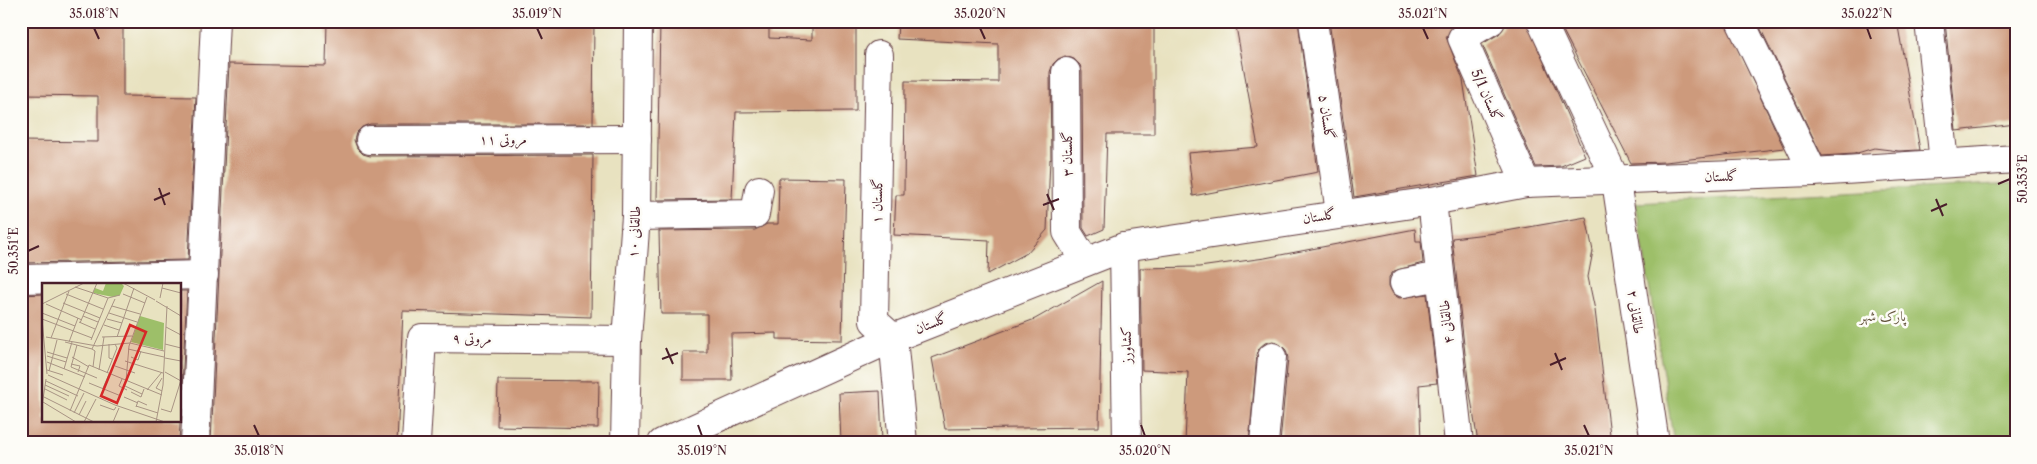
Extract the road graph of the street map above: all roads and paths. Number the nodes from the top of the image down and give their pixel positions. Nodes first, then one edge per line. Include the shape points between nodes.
1 (215, 21) edge
2 (638, 21) edge
3 (1313, 21) edge
4 (1490, 21) edge
5 (1541, 21) edge
6 (1740, 21) edge
7 (1929, 21) edge
8 (880, 55) dead end
9 (1066, 72) dead end
10 (637, 139) junction
11 (370, 140) dead end
12 (2016, 159) edge
13 (1944, 163) junction
14 (1813, 172) junction
15 (1616, 180) junction
16 (1526, 183) junction
17 (758, 190) dead end
18 (1432, 201) junction
19 (1340, 213) junction
20 (636, 216) junction
21 (1124, 246) junction
22 (1085, 261) junction
23 (204, 276) junction
24 (1440, 276) junction
25 (21, 278) edge
26 (1404, 283) dead end
27 (893, 338) junction
28 (627, 340) junction
29 (1272, 357) dead end
30 (195, 443) edge
31 (416, 443) edge
32 (625, 443) edge
33 (662, 443) edge
34 (903, 443) edge
35 (1128, 443) edge
36 (1264, 443) edge
37 (1459, 443) edge
38 (1655, 443) edge

1 - 23 street
2 - 10 street, طالقانی ۱۰
3 - 19 street, گلستان ۵
4 - 16 street, گلستان 5/1 via 1462,38
5 - 15 street, طالقانی ۲
6 - 14 street
7 - 13 street
8 - 27 street, گلستان ۱ via 874,321
9 - 22 street, گلستان ۳ via 1067,232
10 - 11 street, مروتی ۱۱
10 - 20 street, طالقانی ۱۰
12 - 13 street, گلستان
13 - 14 street, گلستان
14 - 15 street, گلستان
15 - 16 street, گلستان
15 - 38 street, طالقانی ۲
16 - 18 street, گلستان
17 - 20 street via 755,214
18 - 19 street, گلستان
18 - 24 street, طالقانی ۴
19 - 21 street, گلستان
20 - 28 street, طالقانی ۱۰
21 - 22 street, گلستان
21 - 35 street, کشاورز
22 - 27 street, گلستان
23 - 25 street
23 - 30 street
24 - 26 street
24 - 37 street, طالقانی ۴
27 - 33 street, گلستان
27 - 34 street
28 - 31 street, مروتی ۹ via 422,338
28 - 32 street, طالقانی ۱۰
29 - 36 street

